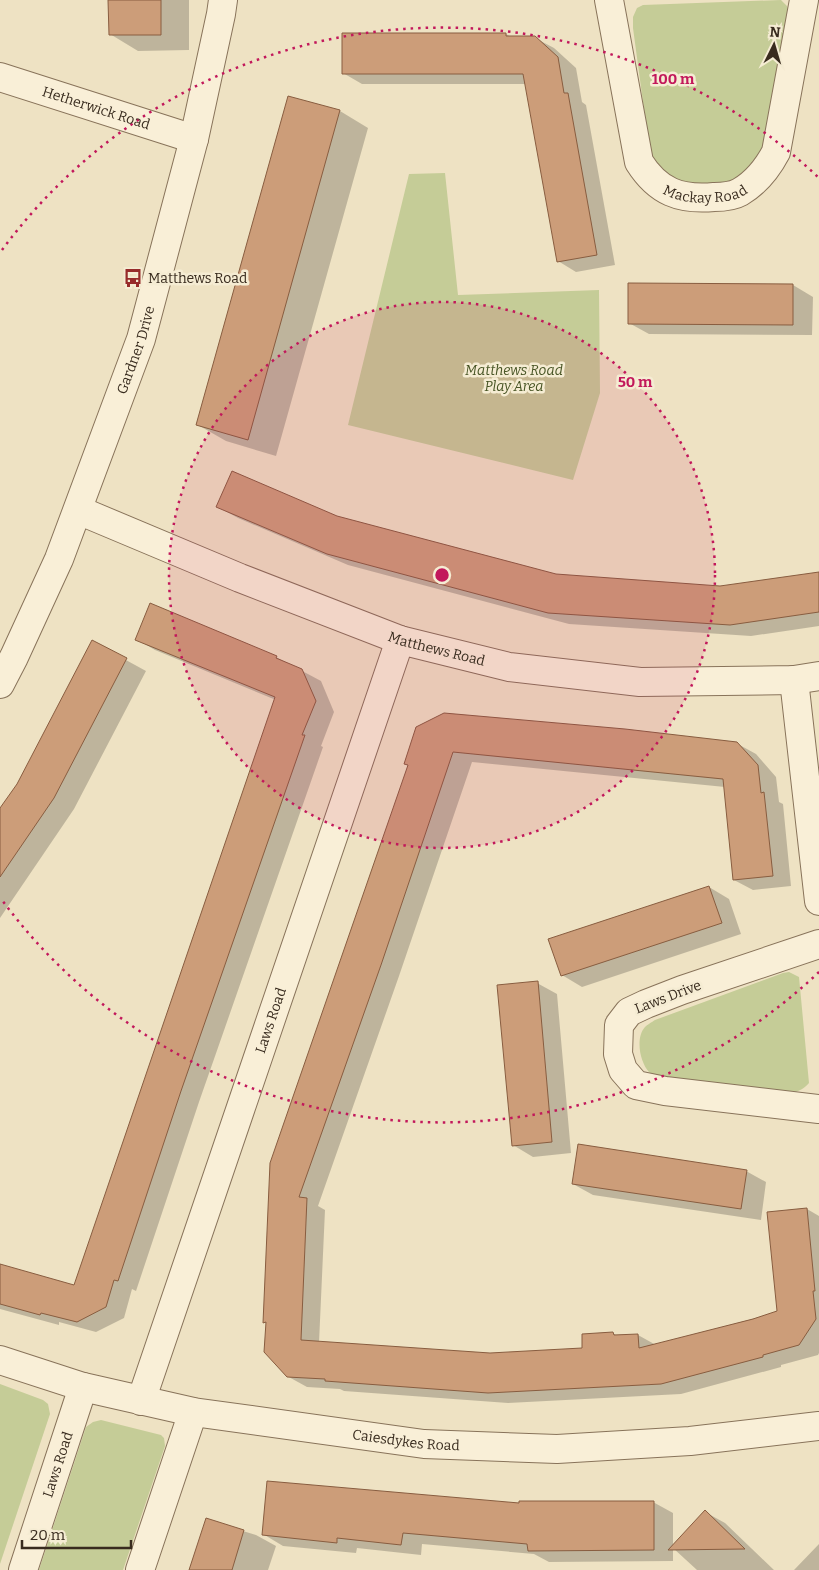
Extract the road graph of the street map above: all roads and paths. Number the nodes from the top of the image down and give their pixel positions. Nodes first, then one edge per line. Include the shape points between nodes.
1 (223, 0) edge
2 (609, 0) edge
3 (804, 0) edge
4 (0, 77) edge
5 (194, 139) junction
6 (78, 510) junction
7 (400, 640) junction
8 (807, 678) edge
9 (0, 684) edge
10 (819, 901) edge
11 (819, 944) edge
12 (819, 1109) edge
13 (0, 1360) edge
14 (83, 1387) junction
15 (141, 1401) junction
16 (193, 1412) junction
17 (819, 1426) edge
18 (23, 1570) edge
19 (140, 1570) edge

1 - 5 street, Gardner Drive
2 - 3 street, Mackay Road via 639,162 656,183 688,198 739,193 766,170 776,152
4 - 5 street, Hetherwick Road
5 - 6 street, Gardner Drive via 141,339
6 - 7 street, Matthews Road
6 - 9 street, Gardner Drive via 59,559
7 - 8 street, Matthews Road via 510,667 640,682
7 - 15 street, Laws Road
8 - 10 street
11 - 12 street, Laws Drive via 682,990 629,1012 619,1025 618,1054 623,1070 636,1085 665,1092
13 - 14 street, Caiesdykes Road
14 - 15 street, Caiesdykes Road
14 - 18 street, Laws Road
15 - 16 street, Caiesdykes Road
16 - 17 street, Caiesdykes Road via 424,1444 557,1449 690,1441
16 - 19 street

